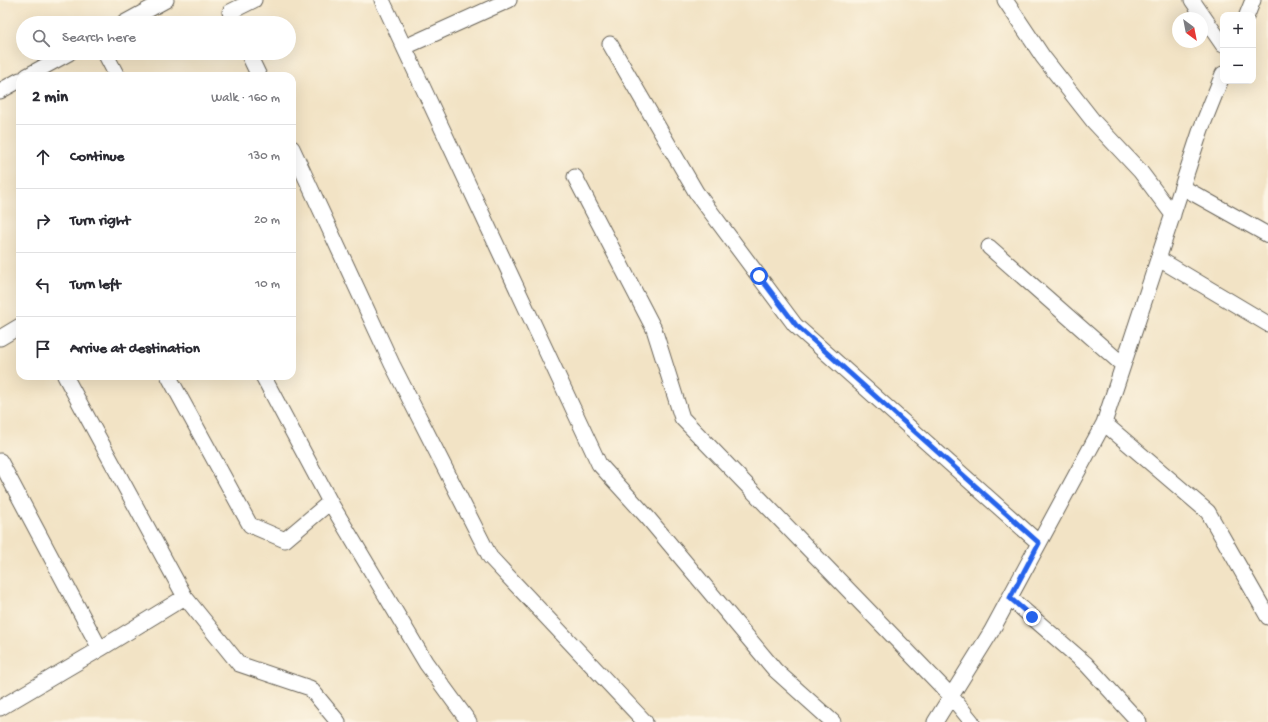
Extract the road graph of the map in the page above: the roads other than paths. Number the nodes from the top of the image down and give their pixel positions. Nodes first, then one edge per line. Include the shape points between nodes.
1 (166, 0) edge
2 (254, 0) edge
3 (382, 0) edge
4 (509, 0) edge
5 (1004, 0) edge
6 (1192, 0) edge
7 (1253, 0) edge
8 (230, 12) edge
9 (1248, 12) edge
10 (137, 16) edge
11 (1220, 41) edge
12 (610, 44) dead end
13 (405, 47) junction
14 (56, 60) edge
15 (109, 60) edge
16 (251, 60) edge
17 (34, 72) edge
18 (114, 72) edge
19 (257, 72) edge
20 (16, 82) edge
21 (1220, 82) edge
22 (0, 91) edge
23 (296, 157) edge
24 (575, 177) dead end
25 (1182, 187) junction
26 (1173, 215) junction
27 (1268, 235) edge
28 (989, 247) dead end
29 (1158, 259) junction
30 (1268, 324) edge
31 (16, 328) edge
32 (0, 338) edge
33 (1123, 365) junction
34 (67, 380) edge
35 (171, 380) edge
36 (266, 380) edge
37 (1104, 423) junction
38 (0, 461) edge
39 (330, 502) junction
40 (1039, 543) junction
41 (185, 597) junction
42 (1010, 598) junction
43 (1268, 617) edge
44 (100, 649) junction
45 (951, 696) junction
46 (0, 708) edge
47 (338, 722) edge
48 (469, 722) edge
49 (645, 722) edge
50 (833, 722) edge
51 (935, 722) edge
52 (972, 722) edge
53 (1139, 722) edge

1 - 10 street
2 - 8 street
3 - 13 street
4 - 13 street
5 - 26 street via 1042,57 1094,122 1140,171
6 - 11 street
7 - 9 street
12 - 40 street via 696,192 796,325
13 - 50 street via 599,464 648,518 774,670
14 - 17 street
15 - 18 street
16 - 19 street
20 - 22 street
21 - 25 street
23 - 49 street via 392,364 490,558
24 - 45 street via 654,329 682,418
25 - 26 street
25 - 27 street
26 - 29 street
28 - 33 street
29 - 30 street
29 - 33 street
31 - 32 street
33 - 37 street
34 - 41 street
35 - 39 street via 250,526 285,540
36 - 39 street
37 - 40 street
37 - 43 street via 1208,512
38 - 44 street
39 - 48 street via 426,663
40 - 42 street
41 - 44 street
41 - 47 street via 239,664 310,688
42 - 45 street
42 - 53 street via 1086,664
44 - 46 street
45 - 51 street
45 - 52 street

